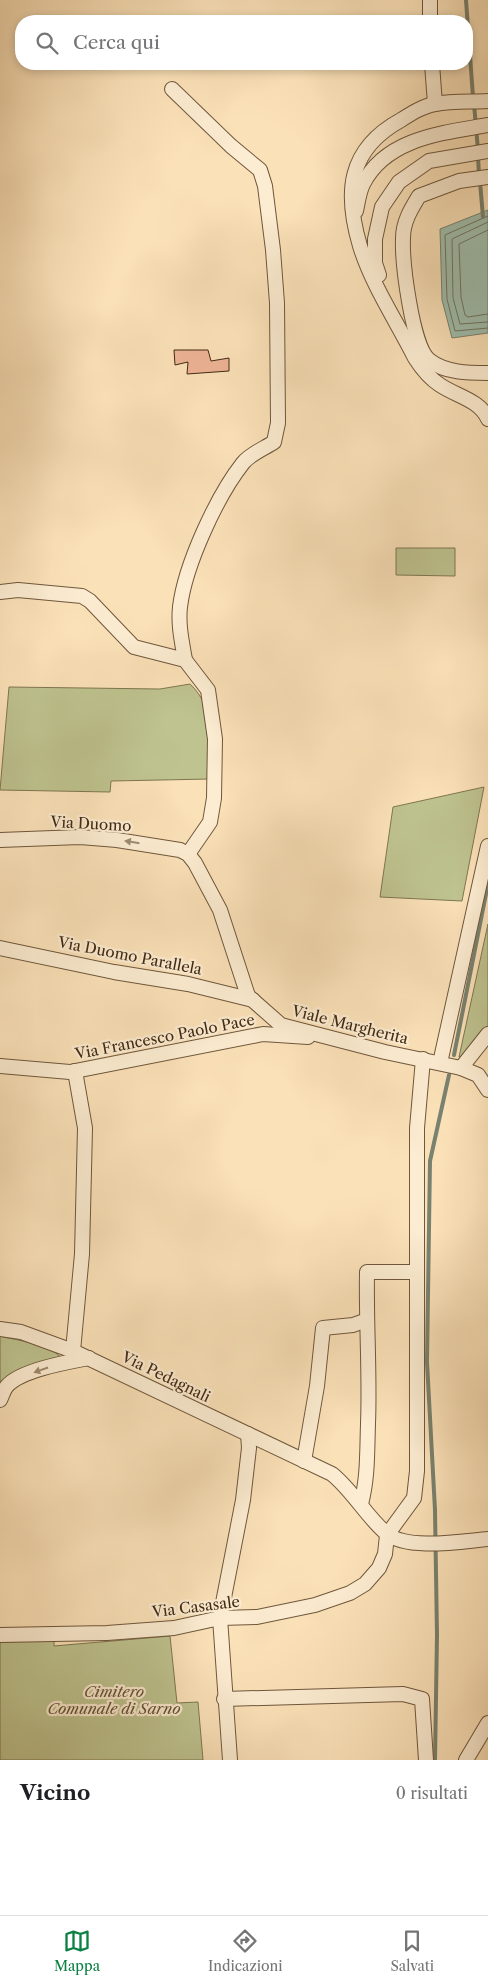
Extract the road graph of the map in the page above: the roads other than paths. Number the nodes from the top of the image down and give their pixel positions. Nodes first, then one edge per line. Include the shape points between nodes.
1 (430, 0) edge
2 (430, 15) edge
3 (432, 70) edge
4 (172, 89) dead end
5 (478, 102) edge
6 (435, 104) junction
7 (480, 127) edge
8 (481, 152) edge
9 (482, 178) edge
10 (354, 218) junction
11 (389, 306) junction
12 (418, 354) junction
13 (488, 373) edge
14 (488, 419) edge
15 (0, 592) edge
16 (185, 660) junction
17 (0, 840) edge
18 (488, 846) edge
19 (184, 852) junction
20 (0, 948) edge
21 (253, 1000) junction
22 (488, 1034) edge
23 (336, 1039) junction
24 (423, 1059) junction
25 (440, 1063) junction
26 (0, 1066) edge
27 (461, 1068) junction
28 (76, 1071) junction
29 (483, 1077) edge
30 (488, 1090) edge
31 (417, 1272) junction
32 (367, 1320) junction
33 (0, 1329) edge
34 (73, 1351) junction
35 (89, 1358) junction
36 (0, 1400) edge
37 (248, 1434) junction
38 (304, 1461) junction
39 (361, 1504) junction
40 (387, 1534) junction
41 (488, 1539) edge
42 (220, 1618) junction
43 (0, 1635) edge
44 (224, 1700) junction
45 (488, 1723) edge
46 (230, 1760) edge
47 (426, 1760) edge
48 (466, 1760) edge

1 - 2 street
3 - 6 street
4 - 16 street via 260,170 273,250 277,303 278,423 274,442 243,462 205,530 184,584 180,608
5 - 6 street
6 - 10 street via 413,113 374,138 353,172 350,190
7 - 10 street via 413,140 389,156 372,170 362,185
8 - 11 street via 430,161 399,182 382,207 375,239 375,263
9 - 12 street via 458,181 419,196 407,217 402,238
10 - 11 street via 372,278
11 - 12 street
12 - 13 street via 441,367 463,373
12 - 14 street via 423,370 438,384 481,407
15 - 16 street via 18,590 82,596 134,647
16 - 19 street via 208,690 215,739 214,798 210,822
19 -> 17 street, Via Duomo via 80,837
18 - 25 street
19 - 21 street, Viale Margherita via 220,910 248,996
20 - 21 street, Via Duomo Parallela via 188,984
21 - 23 street, Viale Margherita via 282,1025
22 - 27 street
23 - 24 street, Viale Margherita
23 - 28 street, Via Francesco Paolo Pace via 263,1034
24 - 25 street, Viale Margherita
24 - 31 street via 417,1128
25 - 27 street, Viale Margherita
26 - 28 street, Via Francesco Paolo Pace
27 - 29 street, Viale Margherita
28 - 34 street via 85,1128 82,1254
29 - 30 street, Viale Margherita
31 - 32 street via 367,1272
31 - 40 street via 417,1471 414,1498
32 - 38 street via 323,1328
32 - 39 street via 368,1460
33 - 34 street, Via Pedagnali via 21,1332
34 - 35 street, Via Pedagnali
35 -> 36 street via 21,1377 7,1386
35 - 37 street, Via Pedagnali
37 - 38 street, Via Pedagnali
37 - 42 street via 243,1500
38 - 39 street, Via Pedagnali via 332,1474
39 - 40 street, Via Pedagnali
40 - 41 street via 403,1540 430,1543
40 - 42 street, Via Casasale via 385,1554 379,1568 365,1584 350,1593 315,1606 257,1617
42 - 43 street, Via Casasale via 174,1628 116,1633
42 - 44 street
44 - 46 street
44 - 47 street via 403,1694 422,1699
45 - 48 street

